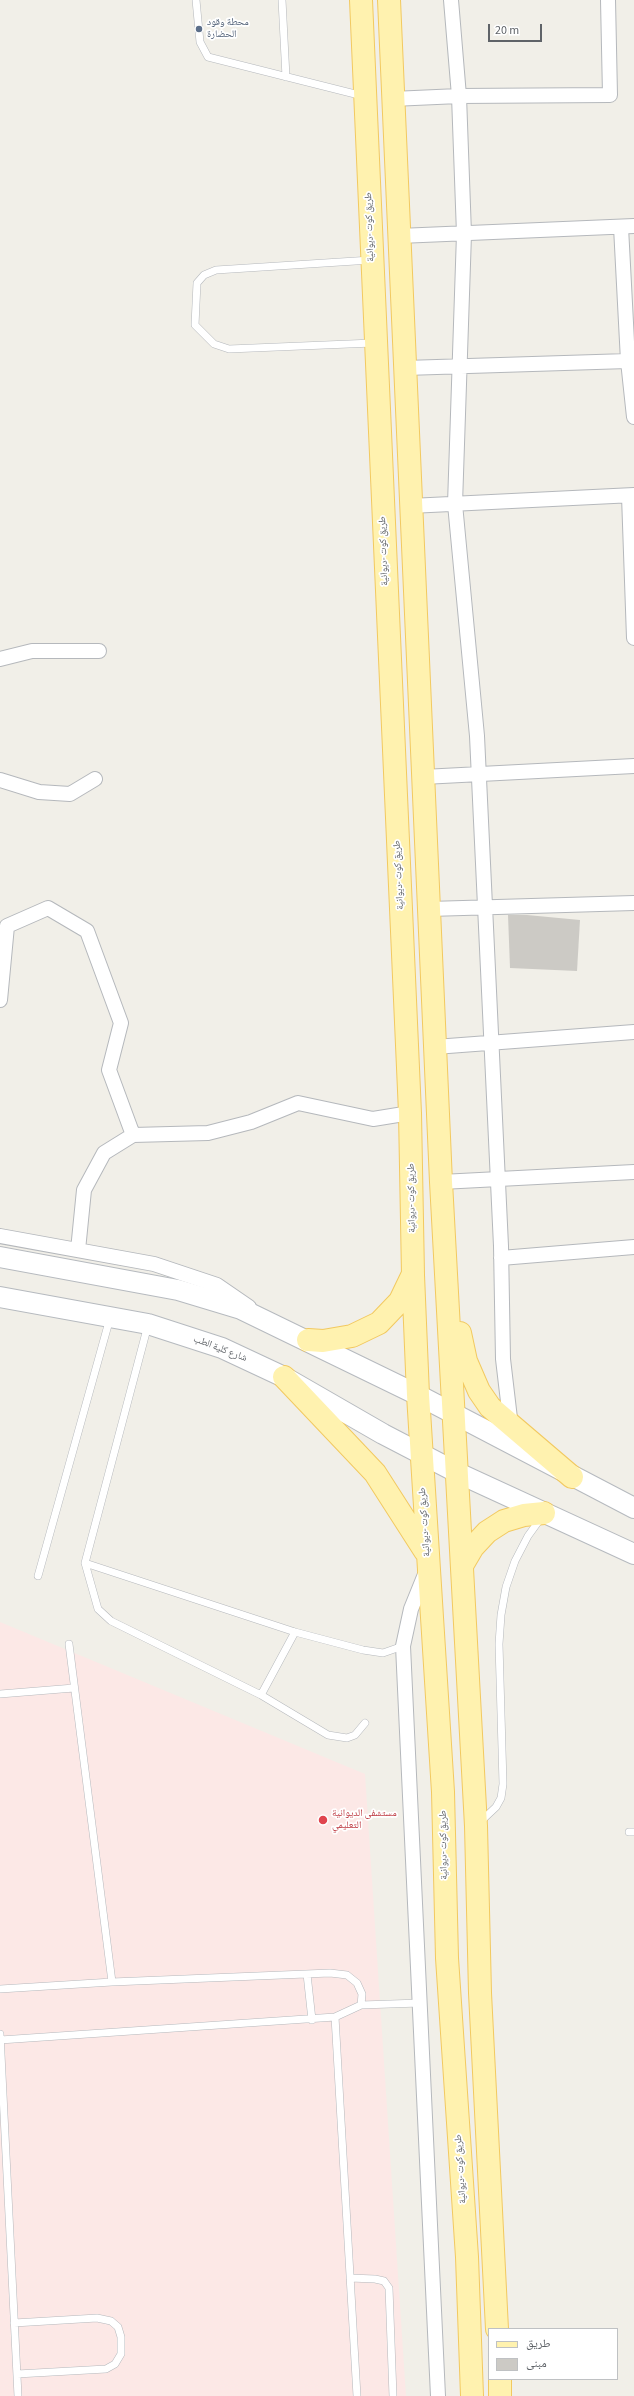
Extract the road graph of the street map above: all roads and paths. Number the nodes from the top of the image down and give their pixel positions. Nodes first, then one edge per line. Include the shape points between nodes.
1 (196, 0) edge
2 (282, 0) edge
3 (361, 0) edge
4 (389, 0) edge
5 (451, 0) edge
6 (608, 0) edge
7 (286, 77) junction
8 (365, 96) junction
9 (459, 96) junction
10 (392, 99) junction
11 (628, 227) edge
12 (464, 234) junction
13 (399, 236) junction
14 (372, 260) junction
15 (376, 343) junction
16 (628, 362) junction
17 (460, 366) junction
18 (406, 368) junction
19 (634, 417) edge
20 (631, 495) edge
21 (455, 504) junction
22 (410, 506) junction
23 (634, 630) edge
24 (634, 638) edge
25 (99, 651) dead end
26 (0, 659) edge
27 (634, 766) edge
28 (478, 773) junction
29 (423, 777) junction
30 (95, 779) dead end
31 (0, 780) edge
32 (634, 902) edge
33 (485, 907) junction
34 (429, 909) junction
35 (0, 1000) edge
36 (634, 1032) edge
37 (491, 1043) junction
38 (435, 1047) junction
39 (410, 1113) junction
40 (133, 1135) junction
41 (634, 1172) edge
42 (497, 1178) junction
43 (441, 1182) junction
44 (0, 1236) edge
45 (634, 1247) edge
46 (78, 1250) junction
47 (0, 1257) edge
48 (501, 1258) junction
49 (413, 1275) junction
50 (0, 1297) edge
51 (447, 1302) junction
52 (110, 1316) junction
53 (148, 1324) junction
54 (274, 1324) junction
55 (308, 1340) junction
56 (284, 1377) junction
57 (418, 1395) junction
58 (455, 1415) junction
59 (511, 1427) junction
60 (421, 1453) junction
61 (458, 1472) junction
62 (572, 1477) junction
63 (634, 1508) edge
64 (544, 1512) junction
65 (634, 1554) edge
66 (427, 1561) junction
67 (85, 1563) junction
68 (463, 1564) junction
69 (38, 1576) dead end
70 (295, 1632) junction
71 (69, 1644) dead end
72 (403, 1646) junction
73 (74, 1688) junction
74 (0, 1694) edge
75 (261, 1695) junction
76 (364, 1723) dead end
77 (476, 1826) junction
78 (307, 1974) junction
79 (112, 1982) junction
80 (0, 1989) edge
81 (420, 2003) junction
82 (361, 2006) junction
83 (335, 2017) junction
84 (312, 2020) junction
85 (0, 2034) edge
86 (0, 2040) edge
87 (2, 2100) edge
88 (350, 2278) junction
89 (14, 2323) junction
90 (497, 2328) edge
91 (17, 2374) junction
92 (500, 2380) edge
93 (18, 2396) edge
94 (357, 2396) edge
95 (393, 2396) edge
96 (438, 2396) edge
97 (472, 2396) edge
98 (500, 2396) edge

1 - 7 lane via 200,42 208,57
2 - 7 lane
3 - 8 main road, طريق كوت -ديوانية
4 - 10 main road
5 - 9 street
6 - 9 street via 610,95
7 - 8 lane
8 - 14 main road, طريق كوت -ديوانية
9 - 10 street
9 - 12 street
10 - 13 main road
11 - 12 street
11 - 16 street
12 - 13 street
12 - 17 street
13 - 18 main road
14 - 15 main road, طريق كوت -ديوانية
14 - 15 lane via 216,270 204,275 197,283 195,325 214,344 229,349
15 - 39 main road, طريق كوت -ديوانية
16 - 17 street
16 - 19 street
17 - 18 street
17 - 21 street
18 - 22 main road
20 - 21 street
20 - 23 street
21 - 22 street
21 - 28 street via 477,736
22 - 29 main road
23 - 24 street
25 - 26 street via 32,651
27 - 28 street
28 - 29 street
28 - 33 street
29 - 34 main road
30 - 31 street via 70,794 39,792
32 - 33 street
33 - 34 street
33 - 37 street
34 - 38 main road
35 - 40 street via 7,926 48,908 87,931 121,1022 109,1070
36 - 37 street
37 - 38 street
37 - 42 street
38 - 43 main road
39 - 40 street via 373,1119 298,1103 251,1122 208,1133
39 - 49 main road, طريق كوت -ديوانية
40 - 46 street via 104,1153 84,1190
41 - 42 street
42 - 43 street
42 - 48 street
43 - 51 main road
44 - 46 street
45 - 48 street
46 - 54 street via 154,1264 218,1285
47 - 54 main road via 178,1290 241,1309
48 - 59 street via 503,1359
49 - 55 main road via 400,1301 379,1323 345,1338
49 - 57 main road, طريق كوت -ديوانية
50 - 52 main road, شارع كلية الطب
51 - 58 main road
51 - 59 main road via 458,1325 466,1360 479,1391 490,1407
52 - 53 main road, شارع كلية الطب
52 - 69 lane
53 - 56 main road, شارع كلية الطب via 222,1348
53 - 67 lane
54 - 55 main road
55 - 57 main road
56 - 60 main road, شارع كلية الطب
56 - 66 main road via 376,1473
57 - 58 main road
57 - 60 main road, طريق كوت -ديوانية
58 - 61 main road
58 - 62 main road
59 - 62 main road
60 - 61 main road, شارع كلية الطب
60 - 66 main road, طريق كوت -ديوانية
61 - 64 main road, شارع كلية الطب
61 - 68 main road
62 - 63 main road
64 - 65 main road, شارع كلية الطب
64 - 68 main road via 504,1521 487,1532 473,1547
64 - 77 lane via 515,1561 506,1588 499,1644 503,1784 501,1798 496,1807
66 - 72 street via 411,1609
66 - 97 main road, طريق كوت -ديوانية via 443,1792 447,1958
67 - 70 lane
67 - 75 lane via 98,1609 111,1621
68 - 77 main road
70 - 72 lane via 383,1653
70 - 75 lane
71 - 73 lane
72 - 81 street
73 - 74 lane
73 - 79 lane
75 - 76 lane via 328,1735 348,1738 355,1735
77 - 90 main road via 480,1993
78 - 79 lane
78 - 82 lane via 347,1975 357,1983 362,1994
78 - 84 lane
79 - 80 lane
81 - 82 lane
81 - 96 street
82 - 83 lane
83 - 84 lane
83 - 88 lane
84 - 86 lane
85 - 86 lane
86 - 87 lane
87 - 89 lane
88 - 94 lane
88 - 95 lane via 376,2279 384,2281 390,2288
89 - 91 lane
89 - 91 lane via 97,2318 111,2321 118,2327 121,2337 121,2354 115,2364 106,2369
91 - 93 lane
92 - 98 main road

